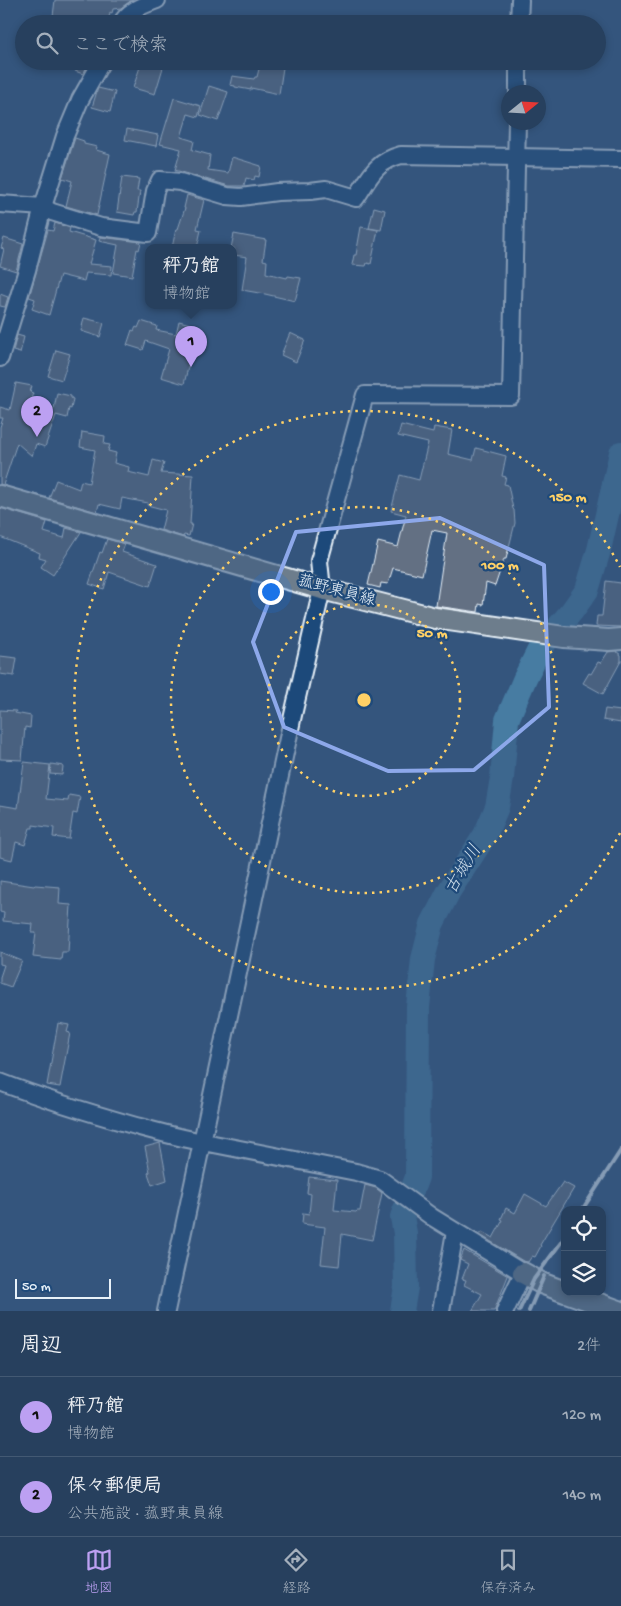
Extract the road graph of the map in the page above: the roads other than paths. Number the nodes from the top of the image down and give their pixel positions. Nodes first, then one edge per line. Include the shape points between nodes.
1 (158, 0) edge
2 (520, 0) edge
3 (129, 15) edge
4 (519, 15) edge
5 (97, 70) edge
6 (518, 70) edge
7 (518, 85) edge
8 (517, 130) edge
9 (517, 158) junction
10 (621, 159) edge
11 (0, 204) edge
12 (43, 207) junction
13 (0, 358) edge
14 (0, 496) edge
15 (322, 589) junction
16 (621, 639) edge
17 (0, 1082) edge
18 (201, 1142) junction
19 (455, 1232) junction
20 (523, 1273) junction
21 (561, 1290) edge
22 (576, 1296) edge
23 (166, 1311) edge
24 (441, 1311) edge
25 (505, 1311) edge
26 (619, 1311) edge

1 - 3 street via 138,7
2 - 4 street
5 - 12 street via 65,136
6 - 7 street
8 - 9 street
9 - 10 street
9 - 12 street via 401,155 387,159 373,171 356,198 326,189 227,196 180,182 160,180 148,233 101,227
9 - 15 street via 511,396 365,395 319,561
11 - 12 street
12 - 13 street
14 - 15 main road, 菰野東員線
15 - 16 main road, 菰野東員線 via 434,618 564,637
15 - 18 street
17 - 18 street via 110,1119
18 - 19 street via 380,1179
18 - 23 street
19 - 20 street
19 - 24 street
20 - 21 main road
20 - 25 street
22 - 26 main road

